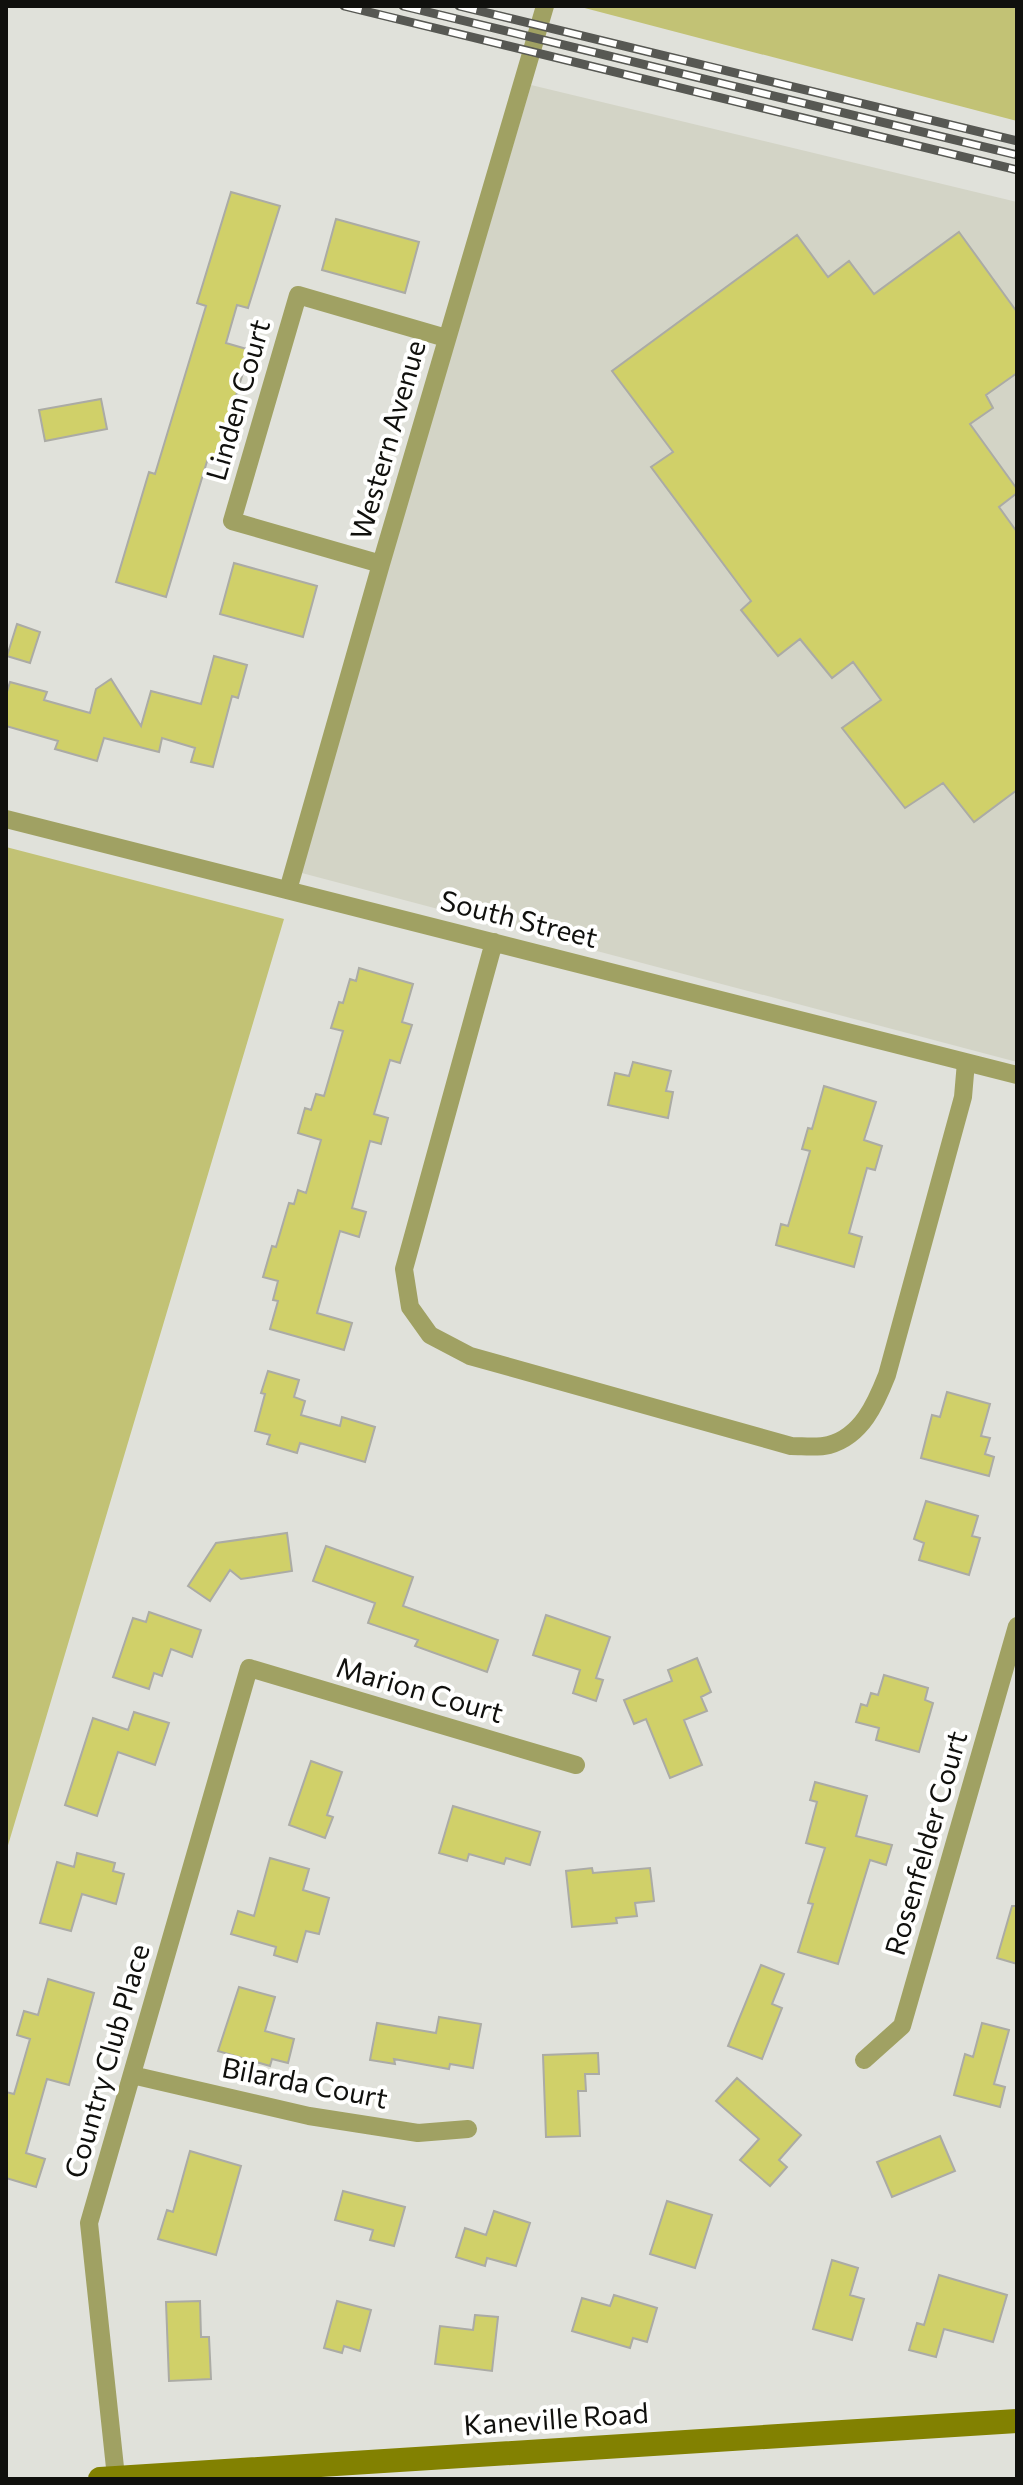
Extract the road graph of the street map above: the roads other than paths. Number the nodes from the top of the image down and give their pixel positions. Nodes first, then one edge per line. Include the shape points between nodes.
1 (545, 6) edge
2 (446, 338) junction
3 (381, 564) junction
4 (6, 819) edge
5 (288, 890) junction
6 (494, 942) junction
7 (966, 1062) junction
8 (1017, 1075) edge
9 (1017, 1626) edge
10 (249, 1668) joint
11 (576, 1765) dead end
12 (864, 2060) dead end
13 (132, 2075) junction
14 (468, 2129) dead end
15 (1017, 2421) edge
16 (108, 2478) edge

1 - 2 street, Western Avenue
2 - 3 street, Western Avenue
2 - 3 street, Linden Court via 298,295 232,521
3 - 5 street, Western Avenue
4 - 5 street, South Street
5 - 6 street, South Street
6 - 7 street, South Street
6 - 7 street via 404,1269 410,1307 430,1335 470,1356 791,1446 828,1446 850,1435 874,1409 963,1097
7 - 8 street, South Street
9 - 12 street, Rosenfelder Court via 902,2026
10 - 11 street, Marion Court
10 - 13 street, Country Club Place
13 - 14 street, Bilarda Court via 309,2116 418,2133
13 - 16 street, Country Club Place via 89,2223
15 - 16 main road, Kaneville Road

